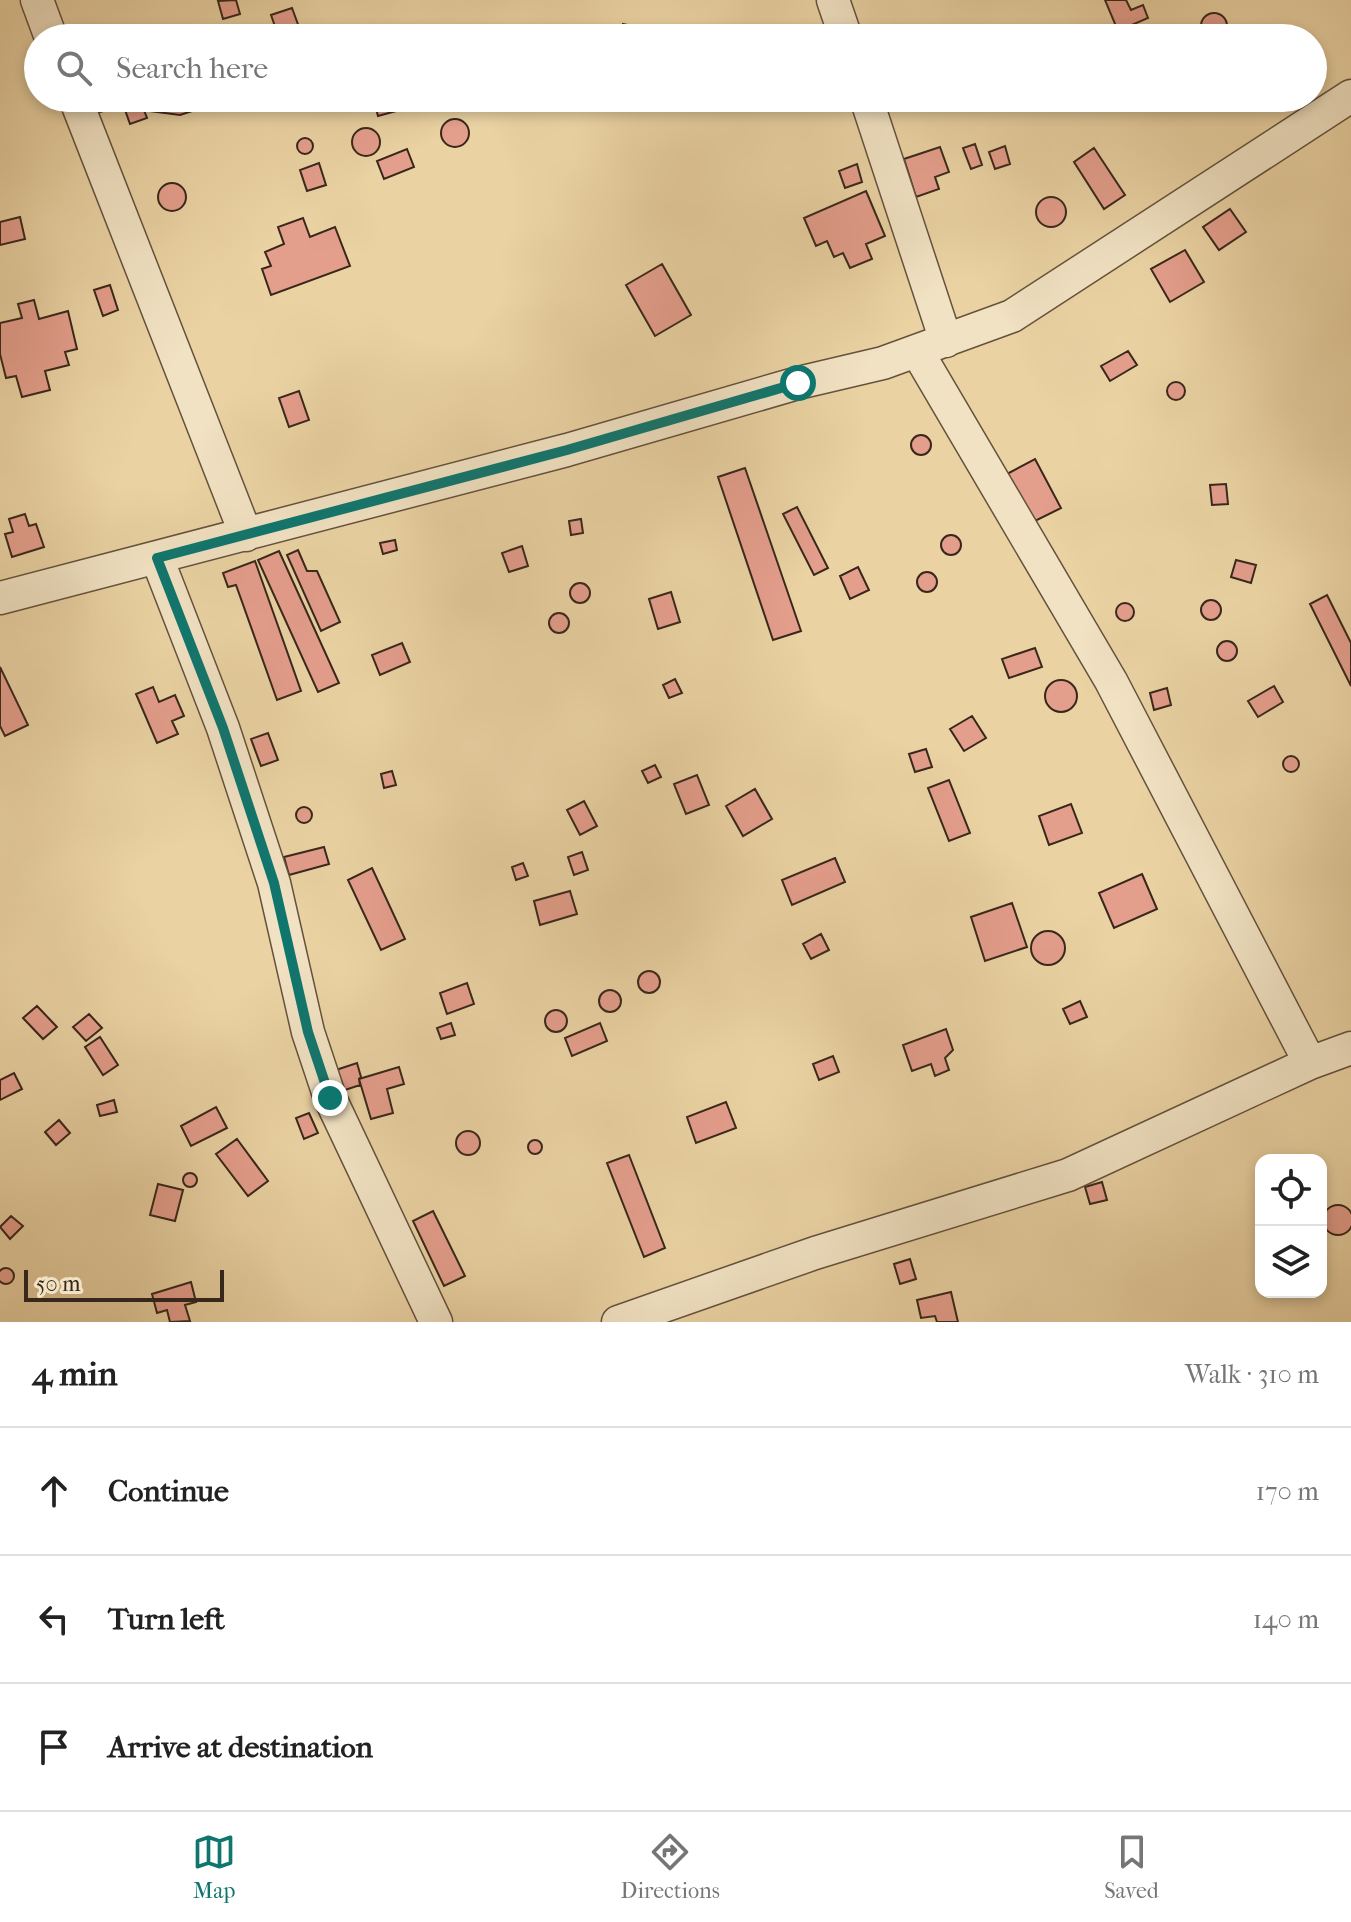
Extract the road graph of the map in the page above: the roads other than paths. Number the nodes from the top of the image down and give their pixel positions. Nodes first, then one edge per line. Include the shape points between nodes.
1 (37, 0) edge
2 (833, 0) edge
3 (46, 24) edge
4 (841, 24) edge
5 (1351, 96) edge
6 (80, 112) edge
7 (870, 112) edge
8 (1326, 112) edge
9 (1327, 112) edge
10 (931, 346) junction
11 (246, 535) junction
12 (157, 558) junction
13 (0, 598) edge
14 (1351, 1048) edge
15 (1310, 1063) junction
16 (436, 1322) edge
17 (618, 1322) edge

1 - 3 street
2 - 4 street
5 - 9 street
6 - 11 street
7 - 10 street
8 - 10 street via 1012,316
10 - 11 street
10 - 15 street
11 - 12 street
12 - 13 street
12 - 16 street via 223,728 274,883 308,1032 330,1098
14 - 15 street
15 - 17 street via 1068,1175 815,1253

